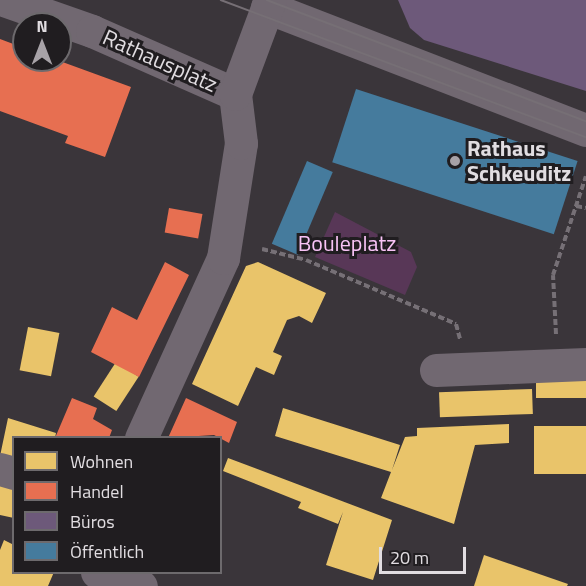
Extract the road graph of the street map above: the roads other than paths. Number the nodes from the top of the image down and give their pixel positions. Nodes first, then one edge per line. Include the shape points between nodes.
1 (4, 0) edge
2 (268, 4) edge
3 (235, 94) junction
4 (586, 130) edge
5 (572, 365) edge
6 (449, 370) road end
7 (142, 436) edge
8 (100, 574) edge
9 (141, 586) edge

1 - 3 street, Rathausplatz via 92,31
2 - 3 street, Rathausplatz
2 - 4 street
3 - 7 street via 241,143 223,258
5 - 6 street
8 - 9 street

